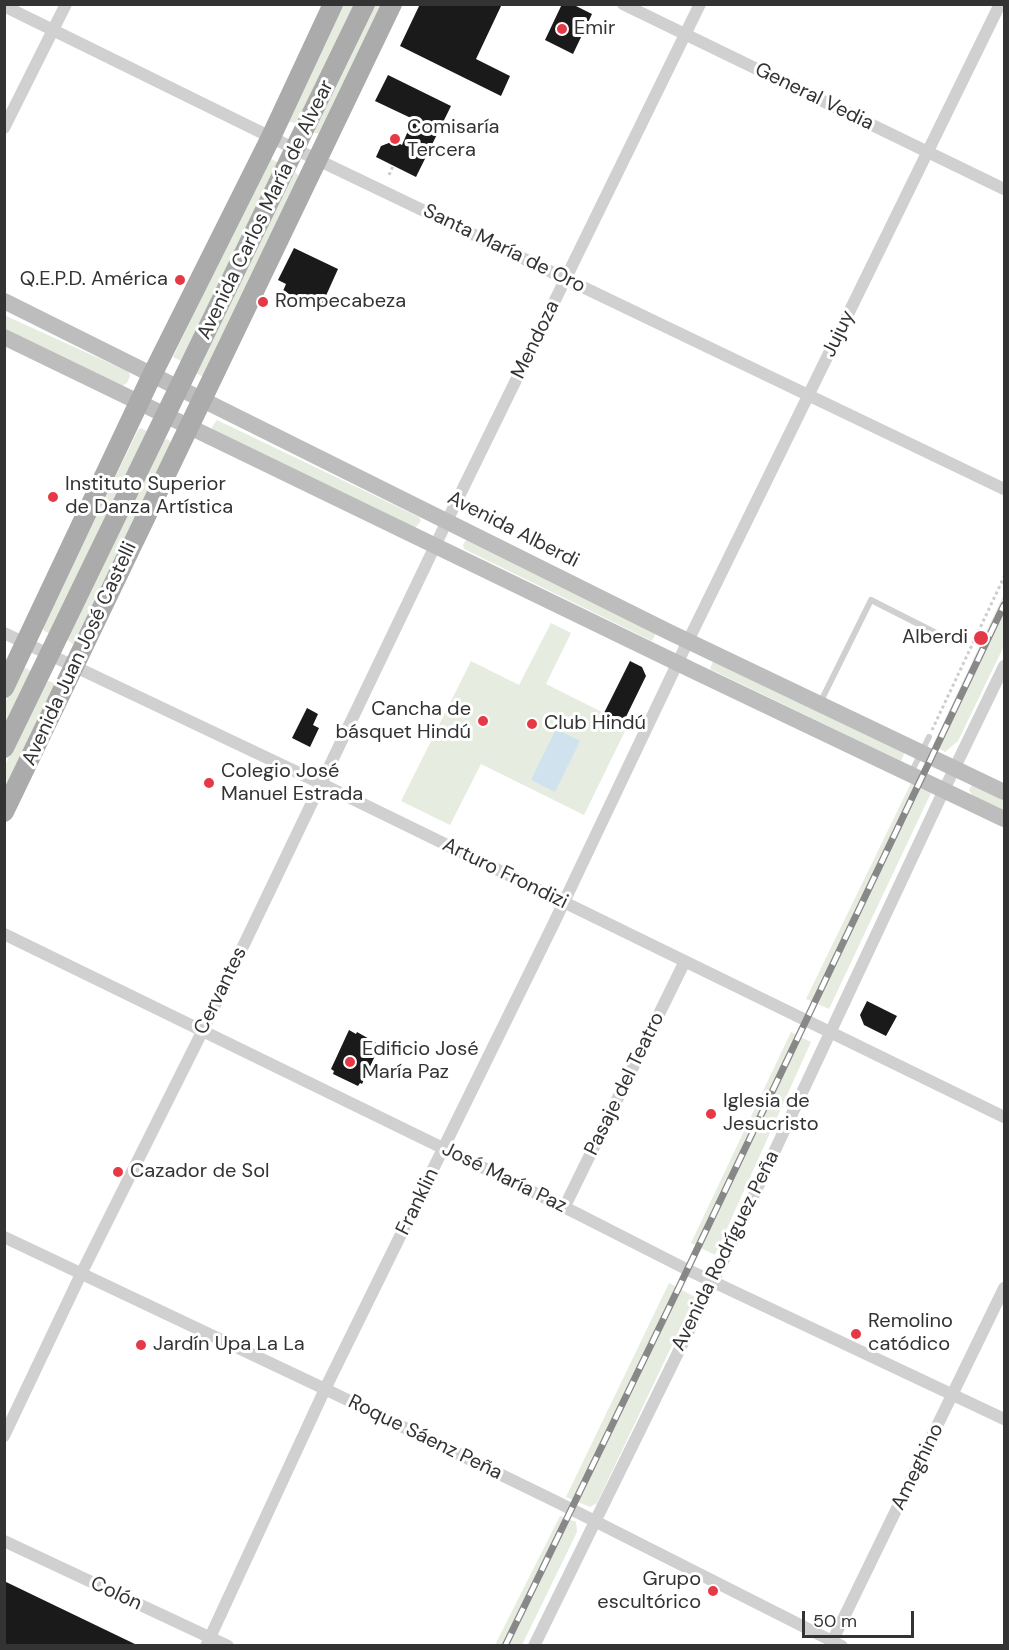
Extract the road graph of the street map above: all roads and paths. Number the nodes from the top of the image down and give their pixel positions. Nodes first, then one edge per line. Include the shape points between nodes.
1 (66, 4) edge
2 (333, 4) edge
3 (365, 4) edge
4 (392, 4) edge
5 (623, 4) edge
6 (700, 4) edge
7 (999, 4) edge
8 (4, 6) edge
9 (54, 30) junction
10 (685, 34) junction
11 (4, 128) edge
12 (271, 137) junction
13 (296, 149) junction
14 (927, 152) junction
15 (318, 159) junction
16 (393, 166) dead end
17 (389, 175) dead end
18 (1005, 189) edge
19 (566, 279) junction
20 (4, 301) edge
21 (4, 337) edge
22 (152, 375) junction
23 (180, 388) junction
24 (810, 394) junction
25 (202, 399) junction
26 (141, 402) junction
27 (166, 415) junction
28 (189, 426) junction
29 (1005, 489) edge
30 (447, 521) junction
31 (436, 545) junction
32 (1005, 577) edge
33 (4, 633) edge
34 (688, 641) junction
35 (952, 641) dead end
36 (27, 644) junction
37 (50, 655) junction
38 (678, 663) junction
39 (1005, 666) edge
40 (75, 667) junction
41 (4, 688) edge
42 (820, 704) junction
43 (926, 745) junction
44 (4, 748) edge
45 (955, 768) junction
46 (911, 773) junction
47 (322, 784) junction
48 (944, 790) junction
49 (1005, 792) edge
50 (4, 812) edge
51 (1005, 819) edge
52 (564, 903) junction
53 (4, 934) edge
54 (685, 961) junction
55 (831, 1031) junction
56 (202, 1032) junction
57 (1005, 1117) edge
58 (444, 1149) junction
59 (564, 1208) junction
60 (4, 1237) edge
61 (81, 1274) junction
62 (712, 1281) junction
63 (1005, 1288) edge
64 (326, 1389) junction
65 (953, 1394) junction
66 (1005, 1419) edge
67 (4, 1436) edge
68 (594, 1521) junction
69 (4, 1542) edge
70 (208, 1642) edge
71 (835, 1644) edge
72 (228, 1646) edge
73 (534, 1646) edge

1 - 9 street
2 - 12 main road, Avenida Carlos María de Alvear
3 - 13 main road, Avenida Carlos María de Alvear
4 - 15 main road, Avenida Carlos María de Alvear
5 - 10 street, General Vedia
6 - 10 street, Mendoza
7 - 14 street, Jujuy
8 - 9 street, Santa María de Oro
9 - 11 street
9 - 12 street, Santa María de Oro
10 - 14 street, General Vedia
10 - 19 street, Mendoza
12 - 13 street, Santa María de Oro
12 - 22 main road, Avenida Carlos María de Alvear
13 - 15 street, Santa María de Oro
13 - 23 main road, Avenida Carlos María de Alvear
14 - 18 street, General Vedia
14 - 24 street, Jujuy
15 - 19 street, Santa María de Oro
15 - 25 main road, Avenida Carlos María de Alvear
16 - 17 path
19 - 24 street, Santa María de Oro
19 - 30 street, Mendoza
20 - 22 main road, Avenida Alberdi
21 - 26 main road
22 - 23 main road, Avenida Alberdi
22 - 26 main road, Avenida Carlos María de Alvear
23 - 25 main road, Avenida Alberdi
23 - 27 main road, Avenida Carlos María de Alvear
24 - 29 street, Santa María de Oro
24 - 34 street, Jujuy
25 - 28 main road, Avenida Juan José Castelli
25 - 30 main road, Avenida Alberdi
26 - 27 main road
26 - 36 main road
27 - 28 main road
27 - 37 main road, Avenida Juan José Castelli
28 - 31 main road
28 - 40 main road, Avenida Juan José Castelli
30 - 31 street, Mendoza
30 - 34 main road, Avenida Alberdi
31 - 38 main road
31 - 47 street, Cervantes
32 - 43 path
33 - 36 street, Arturo Frondizi
34 - 38 street, Jujuy
34 - 42 main road, Avenida Alberdi
35 - 42 lane via 871,600
36 - 37 street, Arturo Frondizi
36 - 41 main road
37 - 40 street, Arturo Frondizi
37 - 44 main road, Avenida Juan José Castelli
38 - 46 main road
38 - 52 street, Franklin
39 - 45 street, Avenida Rodríguez Peña
40 - 47 street, Arturo Frondizi
40 - 50 main road, Avenida Juan José Castelli
42 - 43 main road, Avenida Alberdi
43 - 45 main road, Avenida Alberdi
43 - 46 lane
45 - 48 street, Avenida Rodríguez Peña
45 - 49 main road, Avenida Alberdi
46 - 48 main road
47 - 52 street, Arturo Frondizi
47 - 56 street, Cervantes
48 - 51 main road
48 - 55 street, Avenida Rodríguez Peña
52 - 54 street, Arturo Frondizi
52 - 58 street, Franklin
53 - 56 street, José María Paz
54 - 55 street, Arturo Frondizi
54 - 59 street, Pasaje del Teatro
55 - 57 street, Arturo Frondizi
55 - 62 street, Avenida Rodríguez Peña
56 - 58 street, José María Paz
56 - 61 street, Cervantes
58 - 59 street, José María Paz
58 - 64 street, Franklin
59 - 62 street, José María Paz
60 - 61 street, Roque Sáenz Peña
61 - 64 street, Roque Sáenz Peña
61 - 67 street, Cervantes
62 - 65 street, José María Paz
62 - 68 street, Avenida Rodríguez Peña
63 - 65 street, Ameghino
64 - 68 street, Roque Sáenz Peña
64 - 70 street, Franklin
65 - 66 street, José María Paz
65 - 71 street, Ameghino
68 - 71 street, Roque Sáenz Peña
68 - 73 street, Avenida Rodríguez Peña
69 - 70 street, Colón
70 - 72 street, Colón

